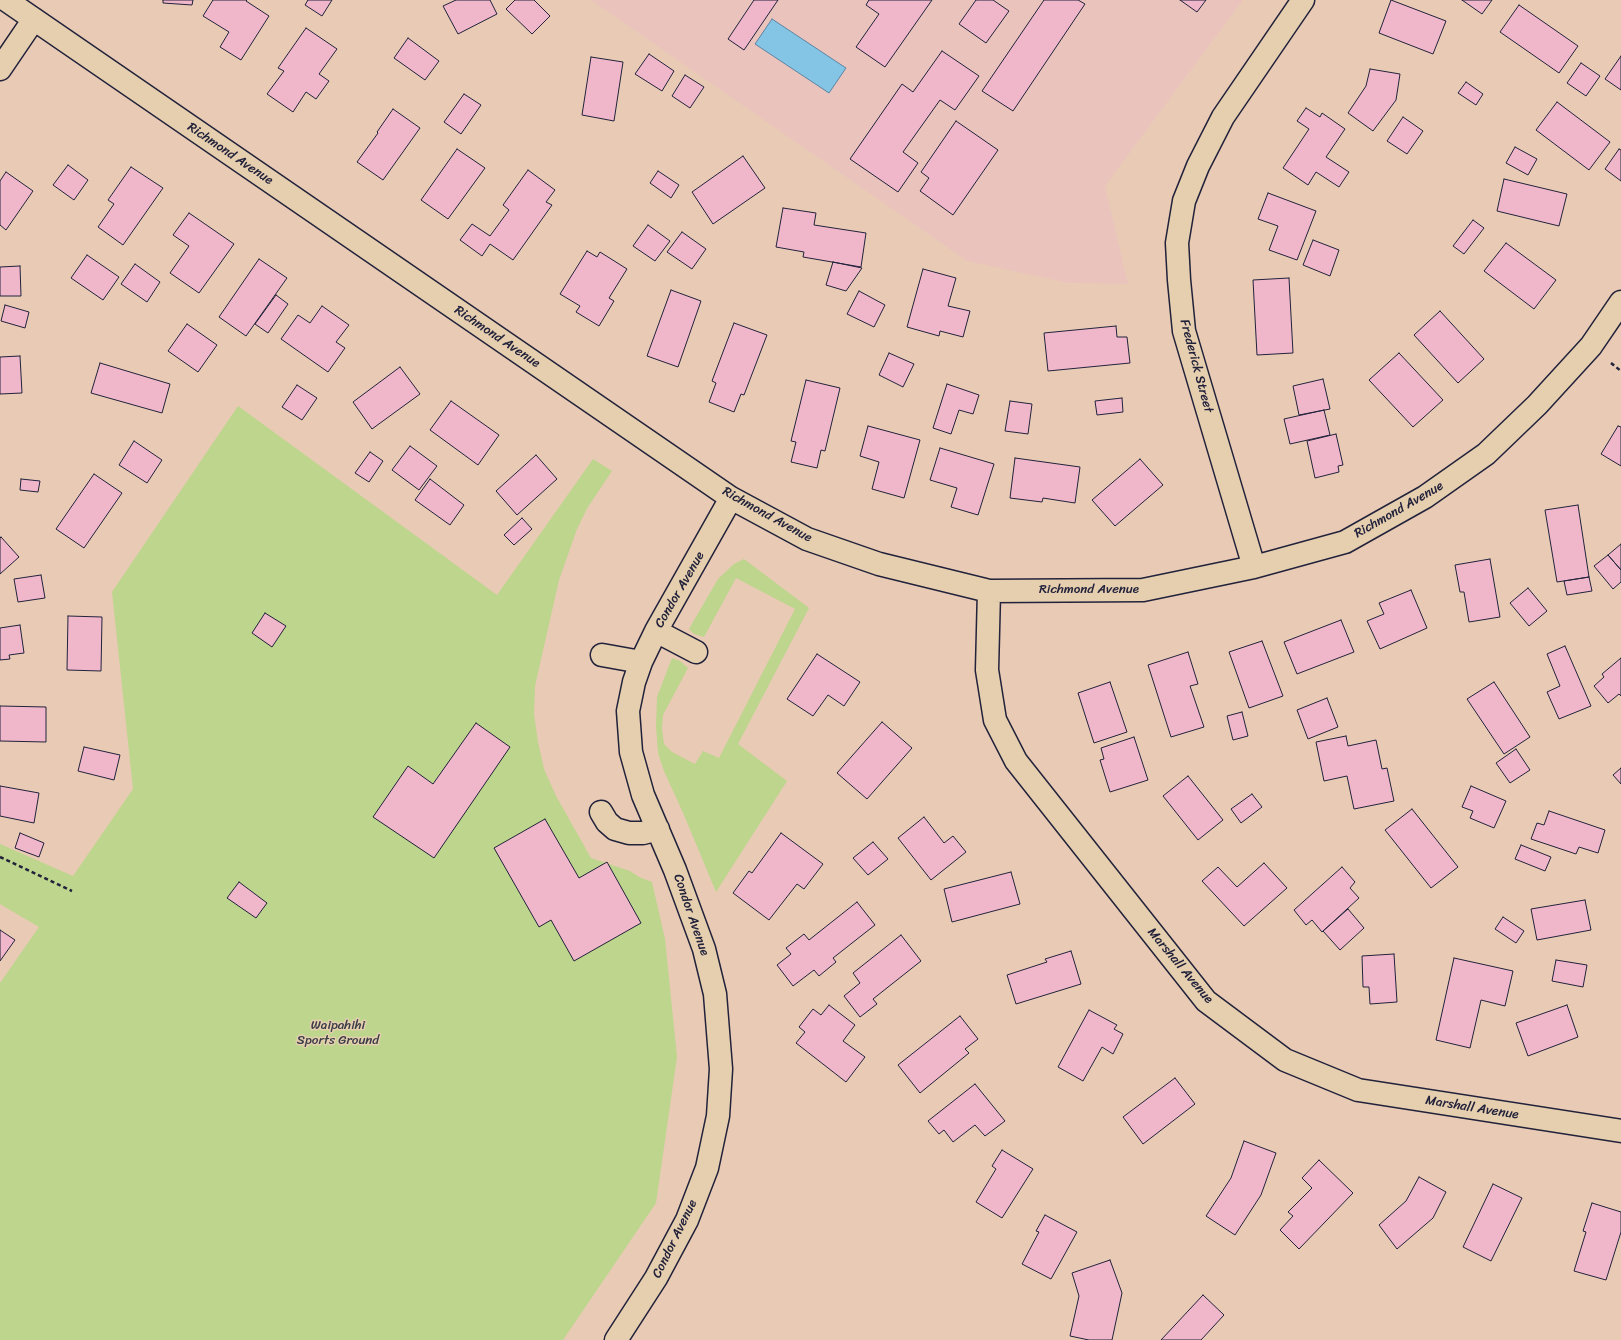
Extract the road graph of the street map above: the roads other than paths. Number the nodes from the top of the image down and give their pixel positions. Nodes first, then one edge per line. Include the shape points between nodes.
1 (6, 0) edge
2 (1304, 0) edge
3 (34, 19) junction
4 (0, 70) edge
5 (1621, 302) edge
6 (731, 498) junction
7 (1254, 567) junction
8 (989, 591) junction
9 (656, 631) junction
10 (696, 652) dead end
11 (602, 655) dead end
12 (641, 662) junction
13 (601, 812) dead end
14 (658, 829) junction
15 (1621, 1130) edge
16 (619, 1339) edge

1 - 3 street, Richmond Avenue
2 - 7 street, Frederick Street via 1220,124 1198,166 1184,201 1177,243 1184,331
3 - 4 street
3 - 6 street, Richmond Avenue
5 - 7 street, Richmond Avenue via 1591,346 1537,405 1486,454 1425,497 1344,542
6 - 8 street, Richmond Avenue via 807,539 879,564
6 - 9 street, Condor Avenue
7 - 8 street, Richmond Avenue via 1143,590
8 - 15 street, Marshall Avenue via 987,670 995,720 1016,761 1206,1001 1284,1060 1358,1090
9 - 10 street
9 - 12 street, Condor Avenue
11 - 12 street
12 - 14 street, Condor Avenue via 628,711 630,752 643,795
13 - 14 street via 615,829 643,833
14 - 16 street, Condor Avenue via 691,910 715,994 721,1069 718,1116 707,1168 687,1220

